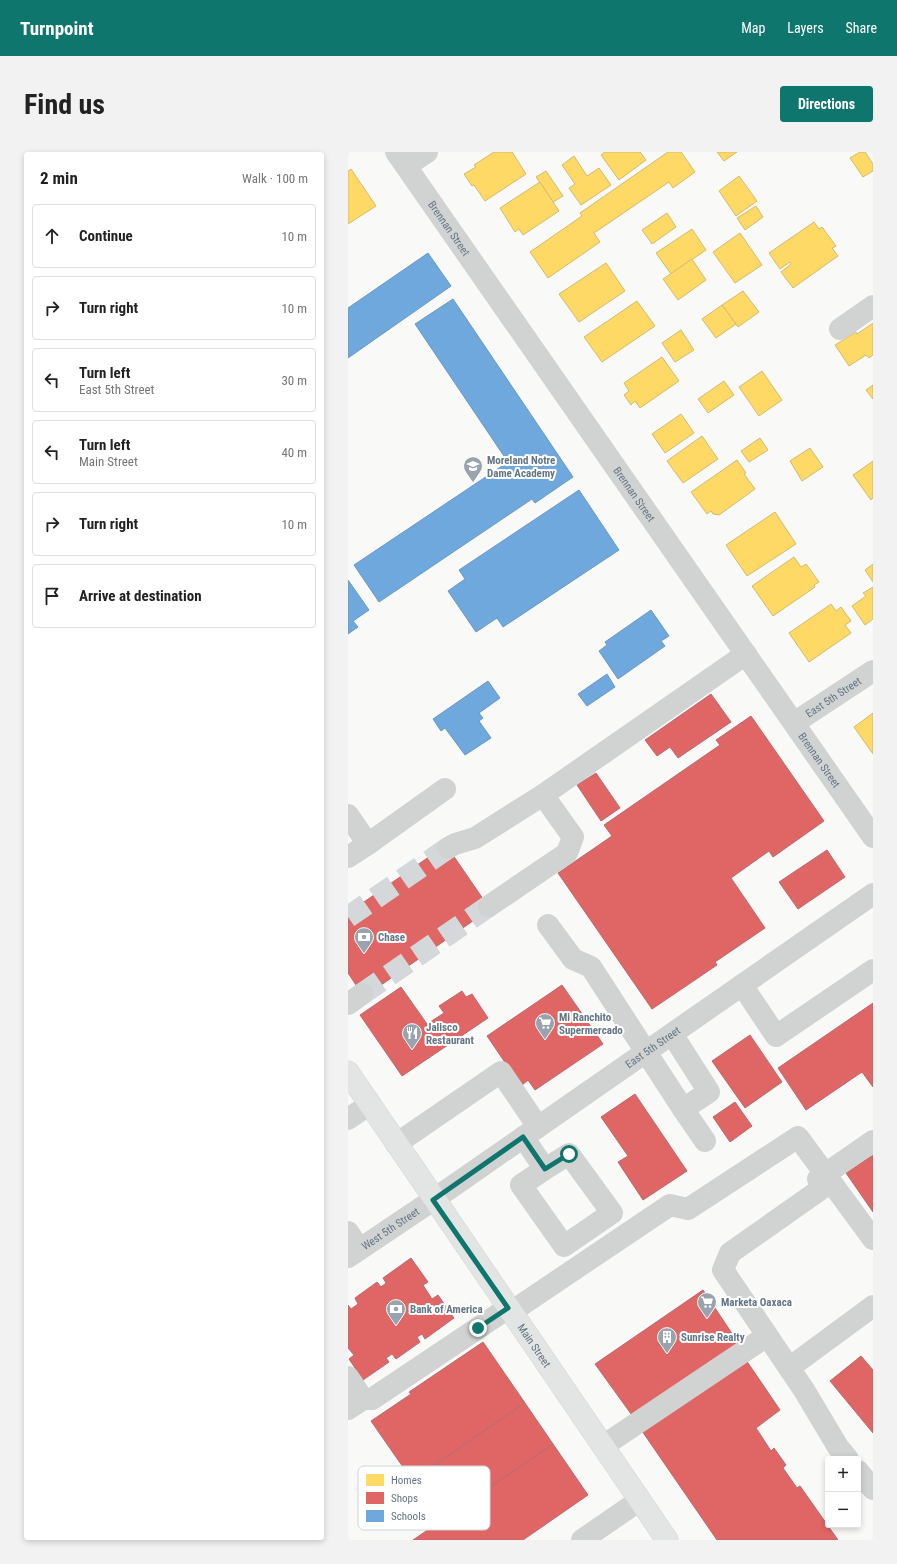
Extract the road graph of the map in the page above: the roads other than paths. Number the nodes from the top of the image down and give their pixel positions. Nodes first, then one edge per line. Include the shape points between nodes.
1 (427, 152) edge
2 (401, 159) edge
3 (873, 306) edge
4 (840, 329) dead end
5 (746, 654) junction
6 (873, 671) edge
7 (794, 723) junction
8 (445, 789) dead end
9 (543, 795) junction
10 (348, 815) edge
11 (873, 837) edge
12 (368, 844) junction
13 (448, 848) tunnel mouth
14 (348, 857) edge
15 (873, 894) edge
16 (489, 906) tunnel mouth
17 (548, 925) dead end
18 (873, 970) edge
19 (742, 985) junction
20 (672, 1034) junction
21 (646, 1052) junction
22 (348, 1072) edge
23 (370, 1104) junction
24 (684, 1109) junction
25 (348, 1119) edge
26 (531, 1132) junction
27 (705, 1141) dead end
28 (873, 1141) edge
29 (396, 1144) junction
30 (545, 1169) dead end
31 (825, 1178) junction
32 (433, 1200) junction
33 (873, 1239) edge
34 (352, 1246) edge
35 (873, 1306) edge
36 (509, 1310) junction
37 (767, 1336) junction
38 (789, 1368) junction
39 (348, 1377) edge
40 (356, 1404) edge
41 (603, 1446) junction
42 (846, 1456) edge
43 (861, 1475) edge
44 (873, 1489) edge
45 (640, 1500) junction
46 (582, 1540) edge
47 (667, 1540) edge

1 - 2 street
2 - 5 street, Brennan Street
3 - 4 street
5 - 7 street, Brennan Street
5 - 9 street
6 - 7 street, East 5th Street
7 - 11 street, Brennan Street
8 - 12 street
9 - 13 street via 475,838
9 - 16 street via 573,837 567,854
10 - 12 street
12 - 14 street
15 - 19 street, East 5th Street
17 - 21 street via 573,960 591,967
18 - 19 street via 776,1036
19 - 20 street, East 5th Street
20 - 21 street, East 5th Street
20 - 24 street via 709,1092
21 - 24 street
21 - 26 street, East 5th Street
22 - 23 main road, Main Street
23 - 25 street
23 - 29 main road, Main Street
24 - 27 street
26 - 29 street via 501,1072
26 - 30 street
26 - 32 street, East 5th Street
28 - 31 street
29 - 32 main road, Main Street
31 - 33 street
31 - 36 street via 798,1137 688,1209 670,1205
31 - 37 street via 730,1253 723,1270
32 - 34 street, West 5th Street
32 - 36 main road, Main Street
35 - 38 street
36 - 40 street via 372,1399
36 - 41 main road, Main Street
37 - 38 street
37 - 41 street
38 - 42 street
39 - 40 street
41 - 45 main road, Main Street
43 - 44 street
45 - 46 street
45 - 47 main road, Main Street

